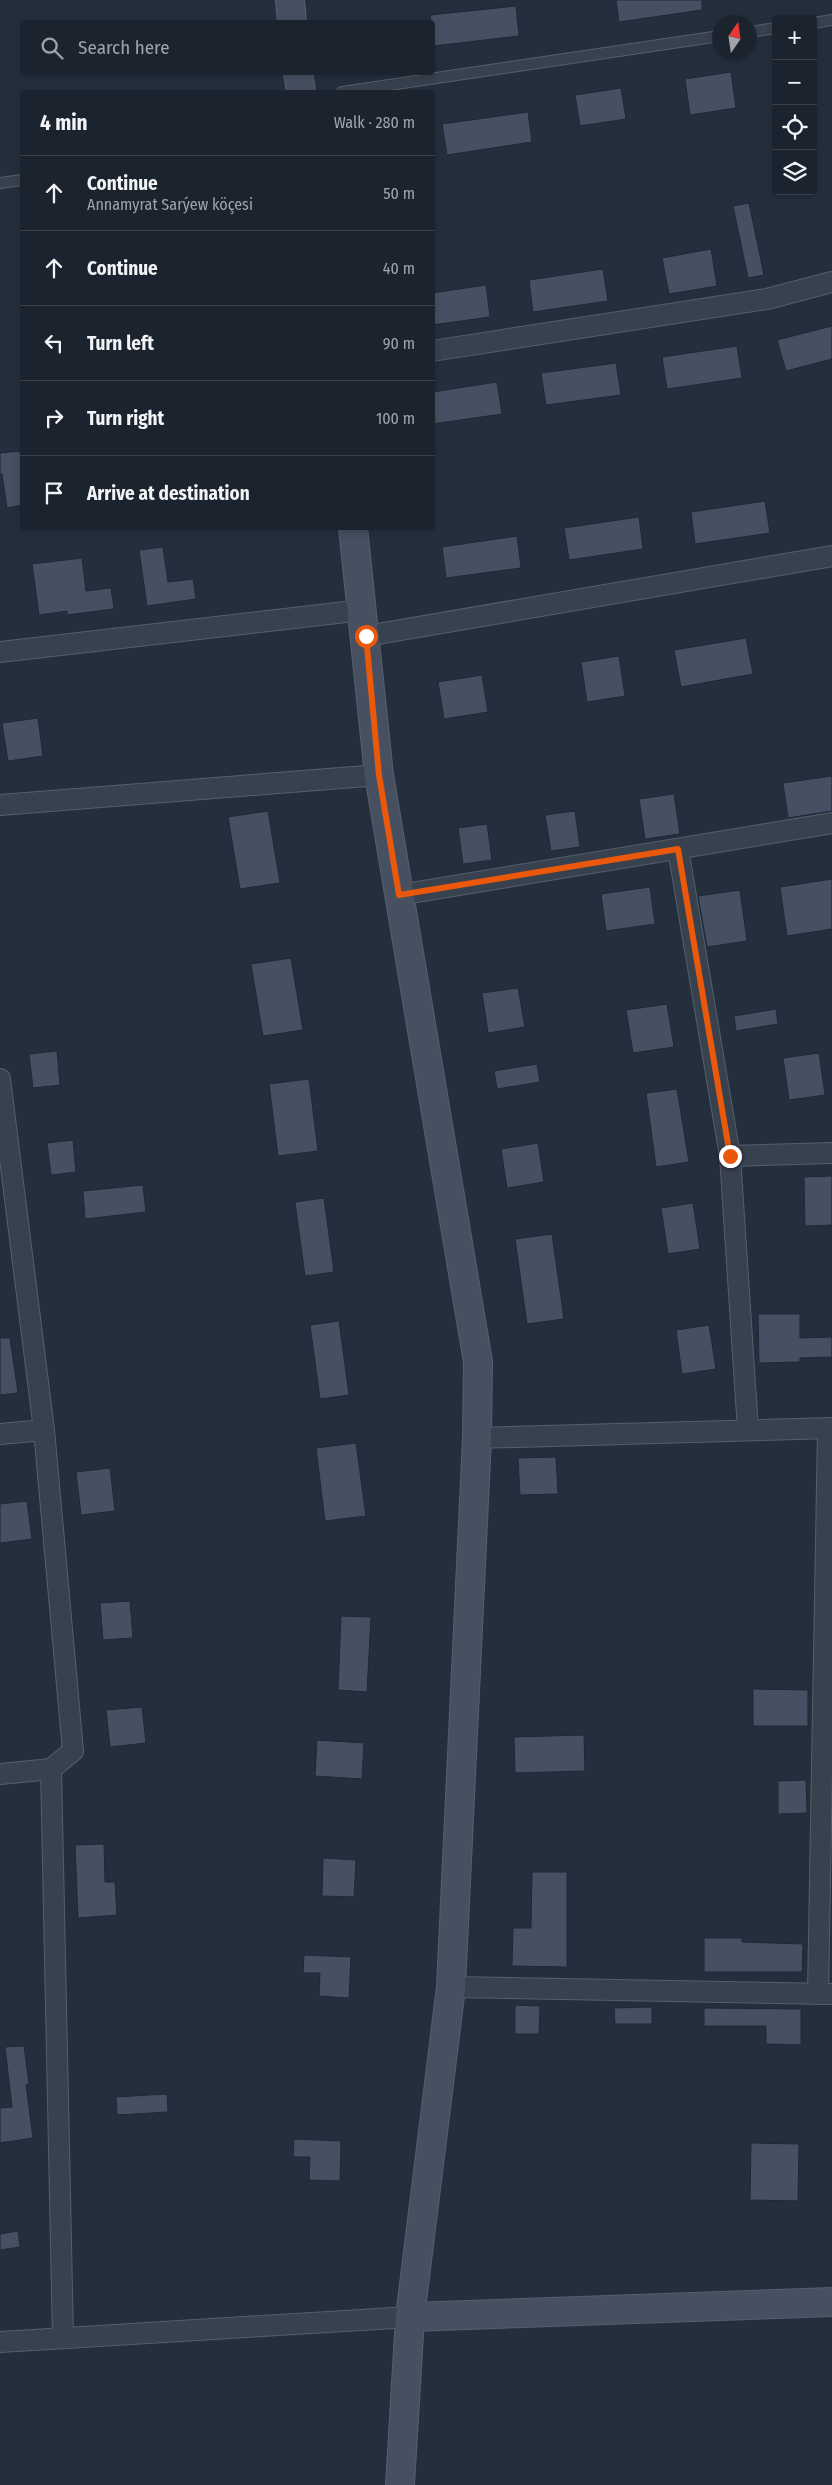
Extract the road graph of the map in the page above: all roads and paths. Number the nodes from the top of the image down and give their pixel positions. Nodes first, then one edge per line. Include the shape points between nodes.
1 (290, 0) edge
2 (292, 20) edge
3 (832, 20) edge
4 (817, 22) edge
5 (772, 29) edge
6 (757, 31) edge
7 (712, 37) edge
8 (298, 75) edge
9 (301, 90) edge
10 (356, 90) edge
11 (20, 180) edge
12 (0, 183) edge
13 (832, 282) edge
14 (435, 351) edge
15 (353, 530) edge
16 (832, 556) edge
17 (364, 623) junction
18 (0, 652) edge
19 (379, 775) junction
20 (0, 805) edge
21 (832, 823) edge
22 (678, 849) junction
23 (399, 895) junction
24 (0, 1079) edge
25 (832, 1152) edge
26 (730, 1156) junction
27 (830, 1428) edge
28 (44, 1430) junction
29 (748, 1430) junction
30 (0, 1434) edge
31 (477, 1438) junction
32 (51, 1769) junction
33 (0, 1774) edge
34 (451, 1987) junction
35 (825, 1994) edge
36 (832, 2302) edge
37 (410, 2318) junction
38 (63, 2338) junction
39 (0, 2342) edge
40 (400, 2485) edge

1 - 2 street
3 - 4 lane
5 - 6 lane
7 - 10 lane
8 - 9 street
11 - 12 lane
13 - 14 street via 766,299
15 - 17 street
16 - 17 street
17 - 18 street
17 - 19 street
19 - 20 street
19 - 23 street
21 - 22 street
22 - 23 street
22 - 26 street
23 - 31 street via 478,1362
24 - 28 street
25 - 26 street
26 - 29 street
27 - 29 street
27 - 35 street
28 - 30 street
28 - 32 street via 73,1751
29 - 31 street
31 - 34 street
32 - 33 street
32 - 38 street
34 - 35 street
34 - 37 street
36 - 37 street
37 - 38 street
37 - 40 street
38 - 39 street

